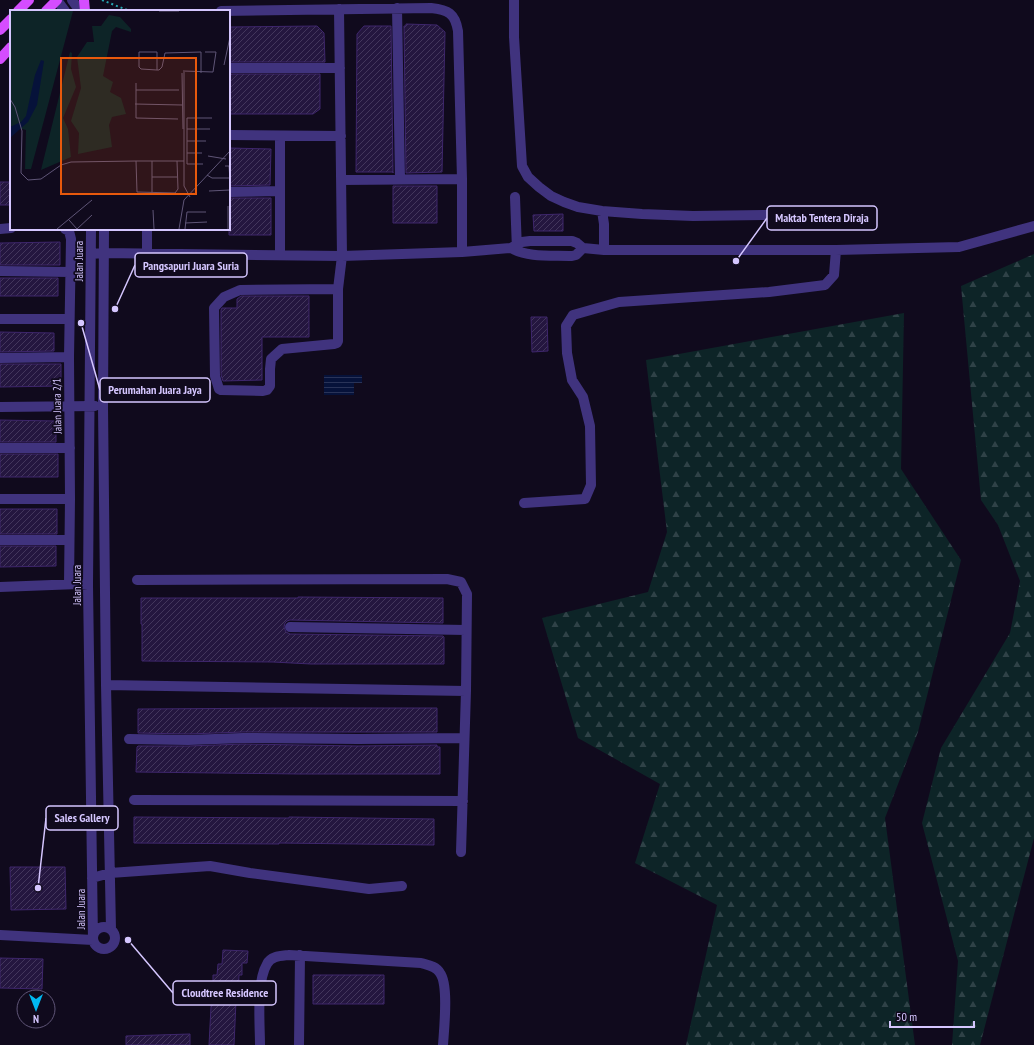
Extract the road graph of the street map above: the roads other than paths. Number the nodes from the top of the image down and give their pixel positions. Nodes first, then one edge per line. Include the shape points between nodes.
1 (29, 0) edge
2 (57, 0) edge
3 (72, 0) edge
4 (84, 0) edge
5 (514, 0) edge
6 (397, 8) junction
7 (339, 9) junction
8 (19, 10) edge
9 (47, 10) edge
10 (63, 10) edge
11 (79, 10) edge
12 (85, 10) edge
13 (230, 11) edge
14 (10, 20) edge
15 (0, 30) edge
16 (10, 48) edge
17 (0, 59) edge
18 (230, 68) edge
19 (340, 68) junction
20 (230, 135) edge
21 (280, 136) junction
22 (341, 136) junction
23 (400, 179) junction
24 (462, 179) junction
25 (341, 180) junction
26 (280, 191) junction
27 (230, 192) edge
28 (515, 197) dead end
29 (602, 211) junction
30 (837, 214) dead end
31 (1034, 226) edge
32 (10, 228) edge
33 (0, 229) edge
34 (68, 230) edge
35 (91, 230) edge
36 (104, 230) edge
37 (147, 230) edge
38 (515, 248) junction
39 (583, 248) junction
40 (604, 250) junction
41 (836, 250) junction
42 (462, 252) junction
43 (104, 253) junction
44 (91, 254) junction
45 (147, 254) junction
46 (280, 255) junction
47 (342, 256) junction
48 (0, 271) edge
49 (70, 272) junction
50 (338, 289) junction
51 (0, 319) edge
52 (69, 319) junction
53 (69, 357) junction
54 (0, 358) edge
55 (69, 406) junction
56 (89, 406) junction
57 (104, 406) junction
58 (0, 408) edge
59 (0, 448) edge
60 (70, 448) junction
61 (70, 498) junction
62 (0, 499) edge
63 (524, 503) dead end
64 (0, 540) edge
65 (69, 540) junction
66 (137, 580) dead end
67 (69, 584) junction
68 (88, 585) junction
69 (0, 586) edge
70 (290, 627) dead end
71 (466, 630) junction
72 (106, 685) junction
73 (466, 691) junction
74 (464, 738) junction
75 (129, 739) dead end
76 (134, 800) dead end
77 (463, 801) junction
78 (461, 852) dead end
79 (110, 872) junction
80 (92, 878) junction
81 (402, 886) dead end
82 (111, 929) junction
83 (0, 935) edge
84 (93, 940) junction
85 (300, 955) junction
86 (260, 1045) edge
87 (299, 1045) edge
88 (443, 1045) edge

1 - 8 main road
2 - 9 main road
2 - 10 street
3 - 11 street
4 - 12 main road
5 - 29 street via 522,166 528,177 551,196 578,207
6 - 7 street
6 - 23 street
6 - 24 street via 443,9 452,14 457,23
7 - 13 street
7 - 19 street
14 - 15 main road
16 - 17 main road
18 - 19 street
19 - 22 street
20 - 21 street
21 - 22 street
21 - 26 street
22 - 25 street
23 - 24 street
23 - 25 street
24 - 42 street
25 - 47 street
26 - 27 street
26 - 46 street
28 - 38 street
29 - 30 street via 693,216
29 - 40 street
31 - 41 street via 959,247
32 - 33 street
34 - 49 street, Jalan Juara 2/1 via 71,239
35 - 44 street, Jalan Juara
36 - 43 street
37 - 45 street
38 - 39 street via 530,255 572,256
38 - 39 street via 522,242 572,240
38 - 42 street
39 - 40 street
40 - 41 street
41 - 63 street via 834,275 824,285 769,292 619,302 573,315 566,326 567,353 572,380 584,397 590,426 591,485 585,499
42 - 47 street
43 - 44 street
43 - 45 street
43 - 57 street
44 - 56 street, Jalan Juara
45 - 46 street
46 - 47 street
47 - 50 street
48 - 49 street
49 - 52 street, Jalan Juara 2/1
50 - 50 street via 240,290 224,297 214,308 215,376 218,389 268,390 271,359 282,349 337,343
51 - 52 street
52 - 53 street, Jalan Juara 2/1
53 - 54 street
53 - 55 street, Jalan Juara 2/1
55 - 56 street
55 - 58 street
55 - 60 street, Jalan Juara 2/1
56 - 57 street
56 - 68 street, Jalan Juara
57 - 72 street
59 - 60 street
60 - 61 street, Jalan Juara 2/1
61 - 62 street
61 - 65 street, Jalan Juara 2/1
64 - 65 street
65 - 67 street, Jalan Juara 2/1
66 - 71 street via 461,582 467,594
67 - 68 street
67 - 69 street
68 - 80 street, Jalan Juara
70 - 71 street
71 - 73 street
72 - 73 street
72 - 79 street
73 - 74 street
74 - 75 street
74 - 77 street
76 - 77 street
77 - 78 street
79 - 80 street
79 - 81 street via 210,866 369,889
79 - 82 street
80 - 84 street, Jalan Juara
82 - 84 street via 100,927 93,935
82 - 84 street via 115,940 112,946 101,949 95,946
83 - 84 street
85 - 86 street via 276,956 267,963 260,993
85 - 87 street
85 - 88 street via 421,963 432,966 440,972 444,981

